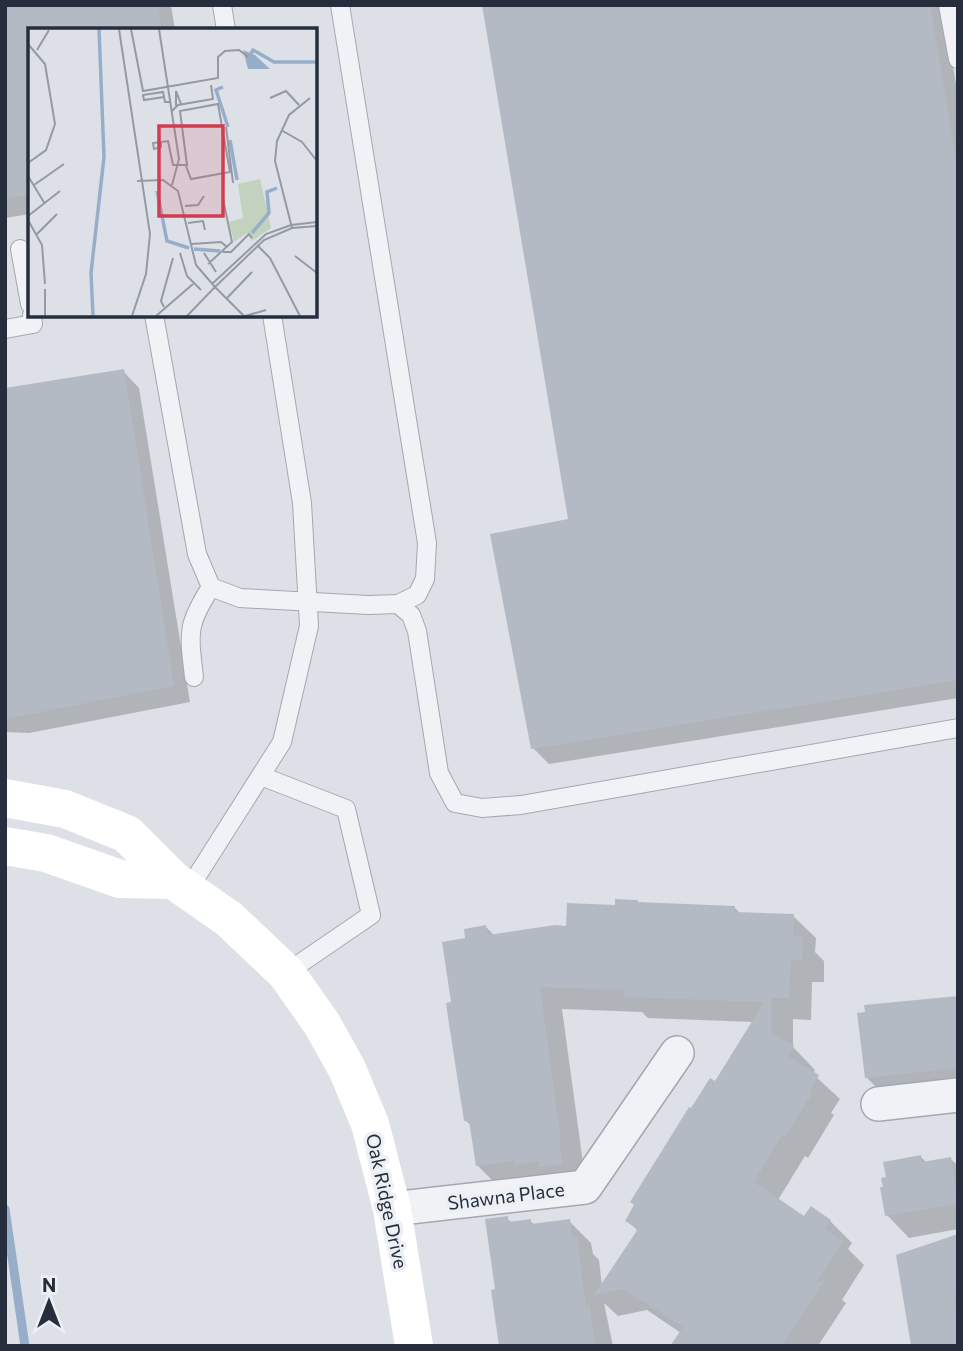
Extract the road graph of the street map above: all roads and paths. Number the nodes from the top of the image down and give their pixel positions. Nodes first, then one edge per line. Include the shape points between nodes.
1 (222, 5) edge
2 (340, 5) edge
3 (948, 5) edge
4 (226, 28) edge
5 (958, 59) edge
6 (18, 249) edge
7 (28, 295) edge
8 (32, 317) edge
9 (154, 317) edge
10 (272, 317) edge
11 (5, 330) edge
12 (211, 587) junction
13 (307, 600) junction
14 (398, 604) junction
15 (194, 677) dead end
16 (958, 728) edge
17 (261, 776) junction
18 (5, 798) edge
19 (5, 846) edge
20 (180, 885) junction
21 (286, 974) junction
22 (677, 1053) dead end
23 (958, 1095) edge
24 (878, 1104) dead end
25 (392, 1209) junction
26 (414, 1346) edge

1 - 4 lane
2 - 14 lane via 427,543 425,579 417,594
3 - 5 lane
6 - 7 lane
8 - 11 lane via 33,324
9 - 12 lane via 197,554
10 - 13 lane via 302,503
12 - 13 lane via 240,598
12 - 15 lane via 189,634
13 - 14 lane
13 - 17 lane via 309,626 282,742
14 - 16 lane via 411,615 417,631 439,774 455,803 482,808 521,805
17 - 20 lane
17 - 21 lane via 346,810 371,915
18 - 20 main road, Oak Ridge Drive via 65,808 127,834
19 - 20 main road via 46,853 120,879
20 - 21 main road, Oak Ridge Drive via 229,919
21 - 25 main road, Oak Ridge Drive via 347,1069 370,1125
22 - 25 street, Shawna Place via 585,1186
23 - 24 street
25 - 26 main road, Oak Ridge Drive

